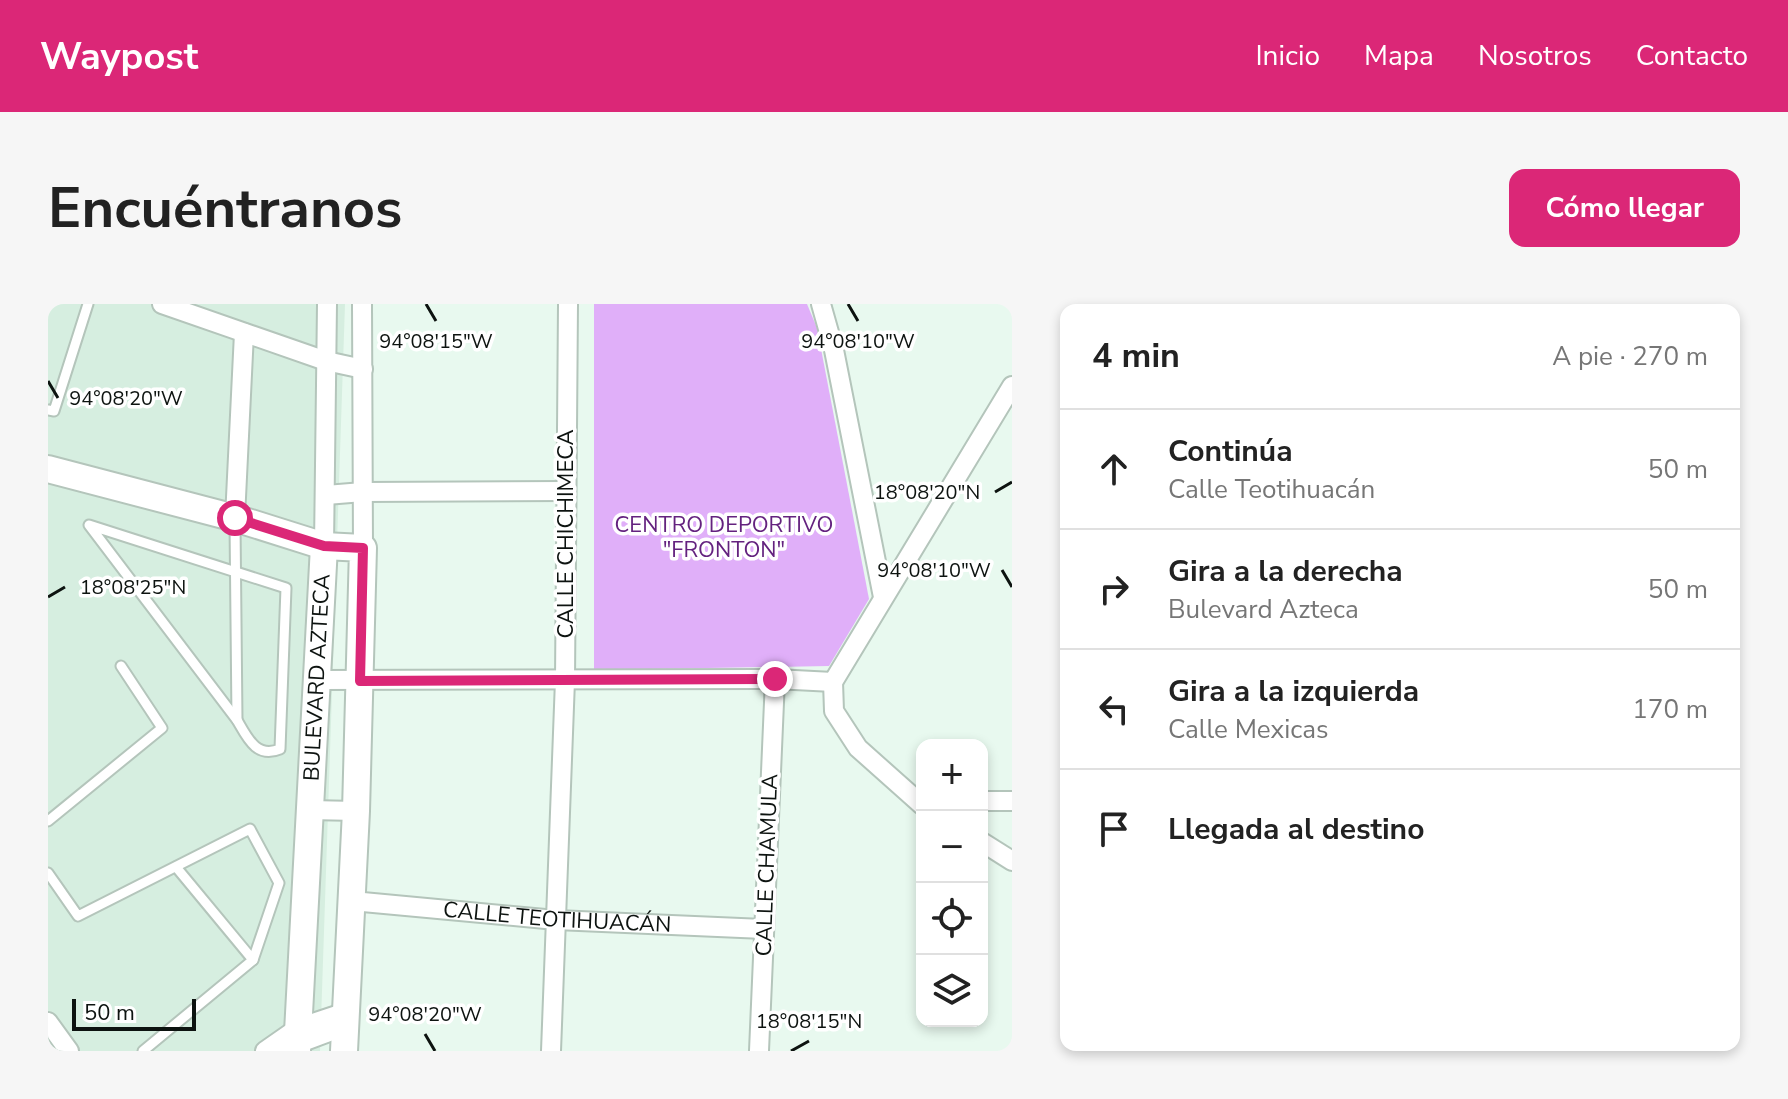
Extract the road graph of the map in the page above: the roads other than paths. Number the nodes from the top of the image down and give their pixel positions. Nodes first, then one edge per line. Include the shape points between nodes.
1 (88, 304) edge
2 (162, 304) edge
3 (327, 304) edge
4 (362, 304) edge
5 (568, 304) edge
6 (821, 304) edge
7 (244, 333) junction
8 (326, 361) junction
9 (363, 369) junction
10 (1012, 386) edge
11 (48, 410) edge
12 (48, 469) edge
13 (566, 491) junction
14 (363, 492) junction
15 (326, 495) junction
16 (235, 518) junction
17 (324, 546) junction
18 (363, 548) junction
19 (236, 571) junction
20 (883, 597) junction
21 (121, 666) dead end
22 (775, 679) junction
23 (317, 680) junction
24 (565, 680) junction
25 (360, 681) junction
26 (833, 682) junction
27 (237, 720) junction
28 (916, 799) edge
29 (988, 801) edge
30 (1012, 801) edge
31 (310, 810) junction
32 (356, 811) junction
33 (48, 821) edge
34 (988, 846) edge
35 (1012, 861) edge
36 (176, 867) junction
37 (48, 873) edge
38 (352, 901) junction
39 (556, 920) junction
40 (764, 929) junction
41 (253, 960) junction
42 (48, 1022) edge
43 (345, 1030) edge
44 (295, 1043) edge
45 (69, 1051) edge
46 (143, 1051) edge
47 (265, 1051) edge
48 (551, 1051) edge
49 (759, 1051) edge

1 - 11 lane via 54,411
2 - 7 street
3 - 8 street, BULEVARD AZTECA
4 - 9 street, BULEVARD AZTECA
5 - 13 street, CALLE CHICHIMECA
6 - 20 street
7 - 8 street
7 - 16 street
8 - 9 street
8 - 15 street, BULEVARD AZTECA
9 - 14 street, BULEVARD AZTECA
10 - 20 street
12 - 16 street
13 - 14 street
13 - 24 street, CALLE CHICHIMECA
14 - 15 street
14 - 18 street, BULEVARD AZTECA
15 - 17 street, BULEVARD AZTECA
16 - 17 street
16 - 19 lane
17 - 18 street
17 - 23 street, BULEVARD AZTECA
18 - 25 street, BULEVARD AZTECA
19 - 27 lane
19 - 27 lane via 286,588 280,749 260,751
19 - 27 lane via 89,525
20 - 26 street
21 - 33 lane via 162,728
22 - 24 street
22 - 26 street
22 - 40 street, CALLE CHAMULA
23 - 25 street
23 - 31 street, BULEVARD AZTECA
24 - 25 street
24 - 39 street, CALLE CHICHIMECA
25 - 32 street, BULEVARD AZTECA
26 - 28 street via 834,711 858,748
29 - 30 street
31 - 32 street
31 - 44 street, BULEVARD AZTECA
32 - 38 street, BULEVARD AZTECA
34 - 35 street
36 - 37 lane via 78,916
36 - 41 lane
36 - 41 lane via 250,829 279,883
38 - 39 street, CALLE TEOTIHUACÁN
38 - 43 street, BULEVARD AZTECA
39 - 40 street, CALLE TEOTIHUACÁN
39 - 48 street, CALLE CHICHIMECA
40 - 49 street, CALLE CHAMULA
41 - 46 lane
42 - 45 street
43 - 44 street
44 - 47 street

